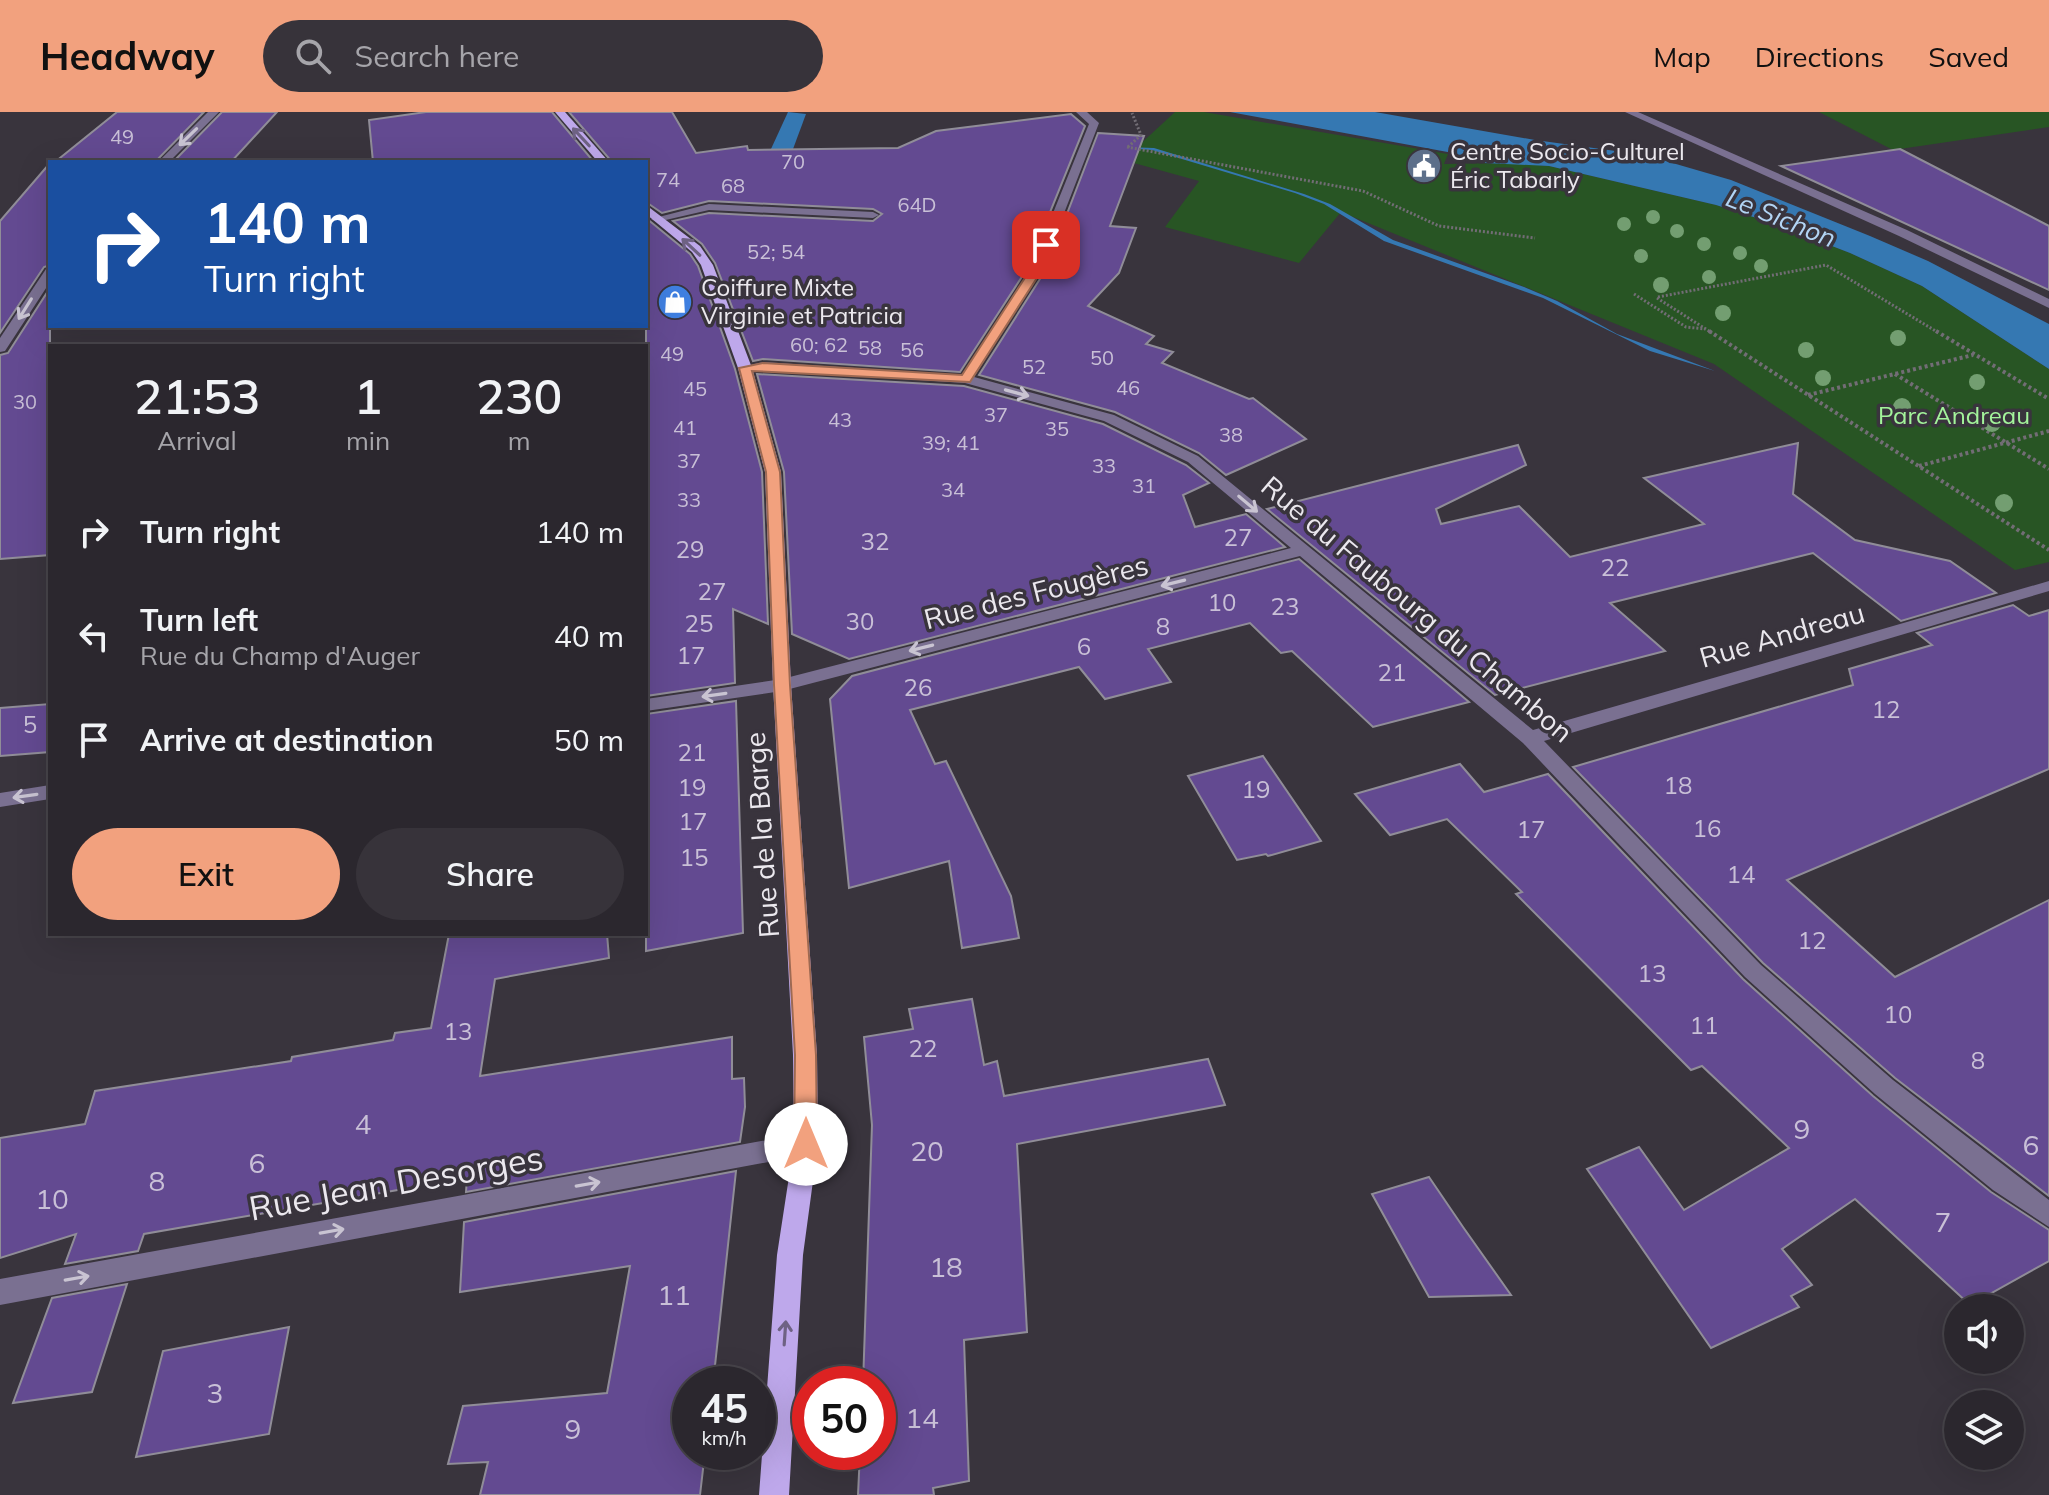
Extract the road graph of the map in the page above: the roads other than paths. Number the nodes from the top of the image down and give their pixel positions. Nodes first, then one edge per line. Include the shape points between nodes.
1 (214, 112) edge
2 (560, 112) edge
3 (1081, 112) edge
4 (1630, 112) edge
5 (165, 160) edge
6 (602, 160) edge
7 (648, 210) edge
8 (873, 215) dead end
9 (657, 219) junction
10 (48, 275) edge
11 (2049, 304) edge
12 (0, 348) edge
13 (745, 368) junction
14 (966, 379) junction
15 (1303, 550) junction
16 (2049, 586) edge
17 (782, 685) junction
18 (648, 705) edge
19 (1530, 738) junction
20 (48, 792) edge
21 (0, 800) edge
22 (806, 1144) junction
23 (2049, 1215) edge
24 (0, 1292) edge
25 (774, 1495) edge

1 -> 5 street
6 -> 2 main road
3 - 14 street via 1094,123 1036,270
4 - 11 street
7 - 9 main road, Rue de la Barge
8 - 9 street via 709,207
13 -> 9 main road, Rue de la Barge via 707,265 696,249
10 -> 12 street
13 - 14 street, Rue du Faubourg du Chambon
13 - 17 main road, Rue de la Barge via 773,472
14 -> 15 street, Rue du Faubourg du Chambon via 1109,418 1193,459
15 -> 17 street, Rue des Fougères
15 - 19 street, Rue du Faubourg du Chambon
16 - 19 street, Rue Andreau
17 -> 18 street, Rue des Fougères
17 - 22 main road, Rue de la Barge
19 - 23 street, Rue du Faubourg du Chambon via 1753,971 1884,1087
20 -> 21 street
24 -> 22 street, Rue Jean Desorges
25 -> 22 main road, Rue de la Barge via 790,1255

